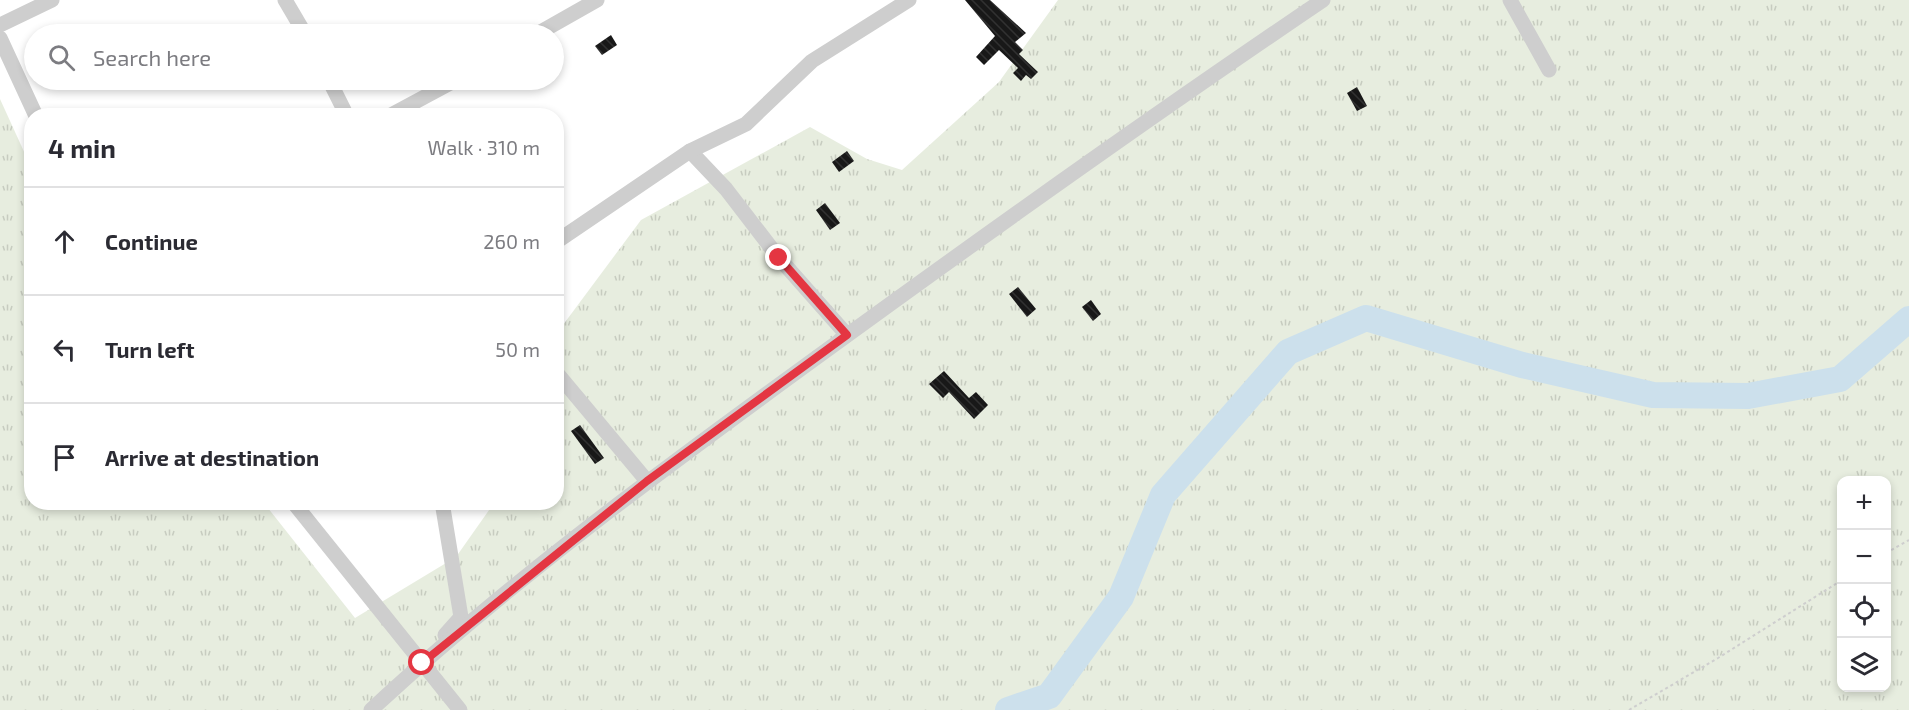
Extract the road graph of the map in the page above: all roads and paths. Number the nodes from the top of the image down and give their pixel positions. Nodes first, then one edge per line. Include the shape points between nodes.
1 (52, 0) edge
2 (285, 0) edge
3 (597, 0) edge
4 (909, 0) edge
5 (1323, 0) edge
6 (1510, 0) edge
7 (299, 24) edge
8 (555, 24) edge
9 (0, 25) edge
10 (0, 38) edge
11 (1549, 70) dead end
12 (24, 90) edge
13 (24, 90) edge
14 (334, 90) edge
15 (438, 90) edge
16 (32, 108) edge
17 (343, 108) edge
18 (405, 108) edge
19 (690, 151) junction
20 (564, 237) edge
21 (847, 335) junction
22 (564, 382) edge
23 (647, 481) junction
24 (299, 510) edge
25 (443, 510) edge
26 (1909, 540) edge
27 (1891, 551) edge
28 (1837, 583) edge
29 (422, 663) junction
30 (371, 710) edge
31 (460, 710) edge
32 (1629, 710) edge

1 - 9 street
2 - 7 street
3 - 8 street
4 - 19 street via 812,61 746,124
5 - 21 street via 1164,107
6 - 11 street
10 - 12 street
13 - 16 street
14 - 17 street
15 - 18 street
19 - 20 street
19 - 21 street
21 - 23 street
22 - 23 street
23 - 29 street
24 - 29 street
25 - 29 street via 461,617
26 - 27 path
28 - 32 path
29 - 30 street
29 - 31 street

